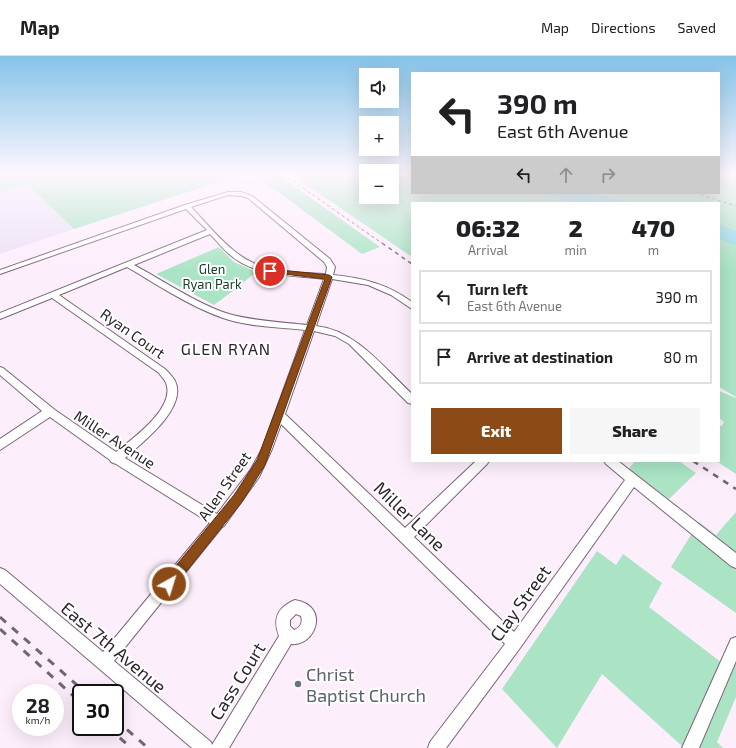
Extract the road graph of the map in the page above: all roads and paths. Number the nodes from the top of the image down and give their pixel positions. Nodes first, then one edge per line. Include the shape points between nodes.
1 (187, 206) joint
2 (261, 206) edge
3 (211, 231) junction
4 (127, 264) junction
5 (0, 272) edge
6 (329, 277) junction
7 (52, 294) junction
8 (411, 305) edge
9 (0, 316) edge
10 (311, 328) junction
11 (0, 370) edge
12 (411, 399) edge
13 (49, 412) junction
14 (279, 415) junction
15 (0, 445) edge
16 (115, 458) junction
17 (479, 462) edge
18 (611, 462) edge
19 (633, 479) junction
20 (220, 522) junction
21 (405, 536) junction
22 (736, 561) edge
23 (0, 575) edge
24 (288, 635) dead end
25 (515, 643) junction
26 (736, 644) edge
27 (103, 663) junction
28 (205, 748) edge
29 (219, 748) edge
30 (436, 748) edge
31 (690, 748) edge

1 - 3 street
1 - 5 street
2 - 6 street via 327,261 332,269
3 - 4 street
3 - 6 street via 237,258 251,265 270,271
4 - 7 street
4 - 10 street via 204,307 226,316 253,322
6 - 8 street via 374,284 394,293
6 - 10 street, Allen Street
7 - 9 street
7 - 16 street, Ryan Court via 155,366 172,382 174,392 165,413
10 - 12 street via 345,337
10 - 14 street, Allen Street
11 - 13 street, Miller Avenue
13 - 15 street
13 - 16 street, Miller Avenue
14 - 20 street, Allen Street via 255,473
14 - 21 street, Miller Lane
16 - 20 street, Miller Avenue
17 - 21 street
18 - 19 street
19 - 22 street
19 - 25 street, Clay Street
20 - 27 street, Allen Street
21 - 25 street, Miller Lane
23 - 27 street, East 7th Avenue
24 - 29 street, Cass Court
25 - 30 street, Clay Street
26 - 31 street
27 - 28 street, East 7th Avenue

